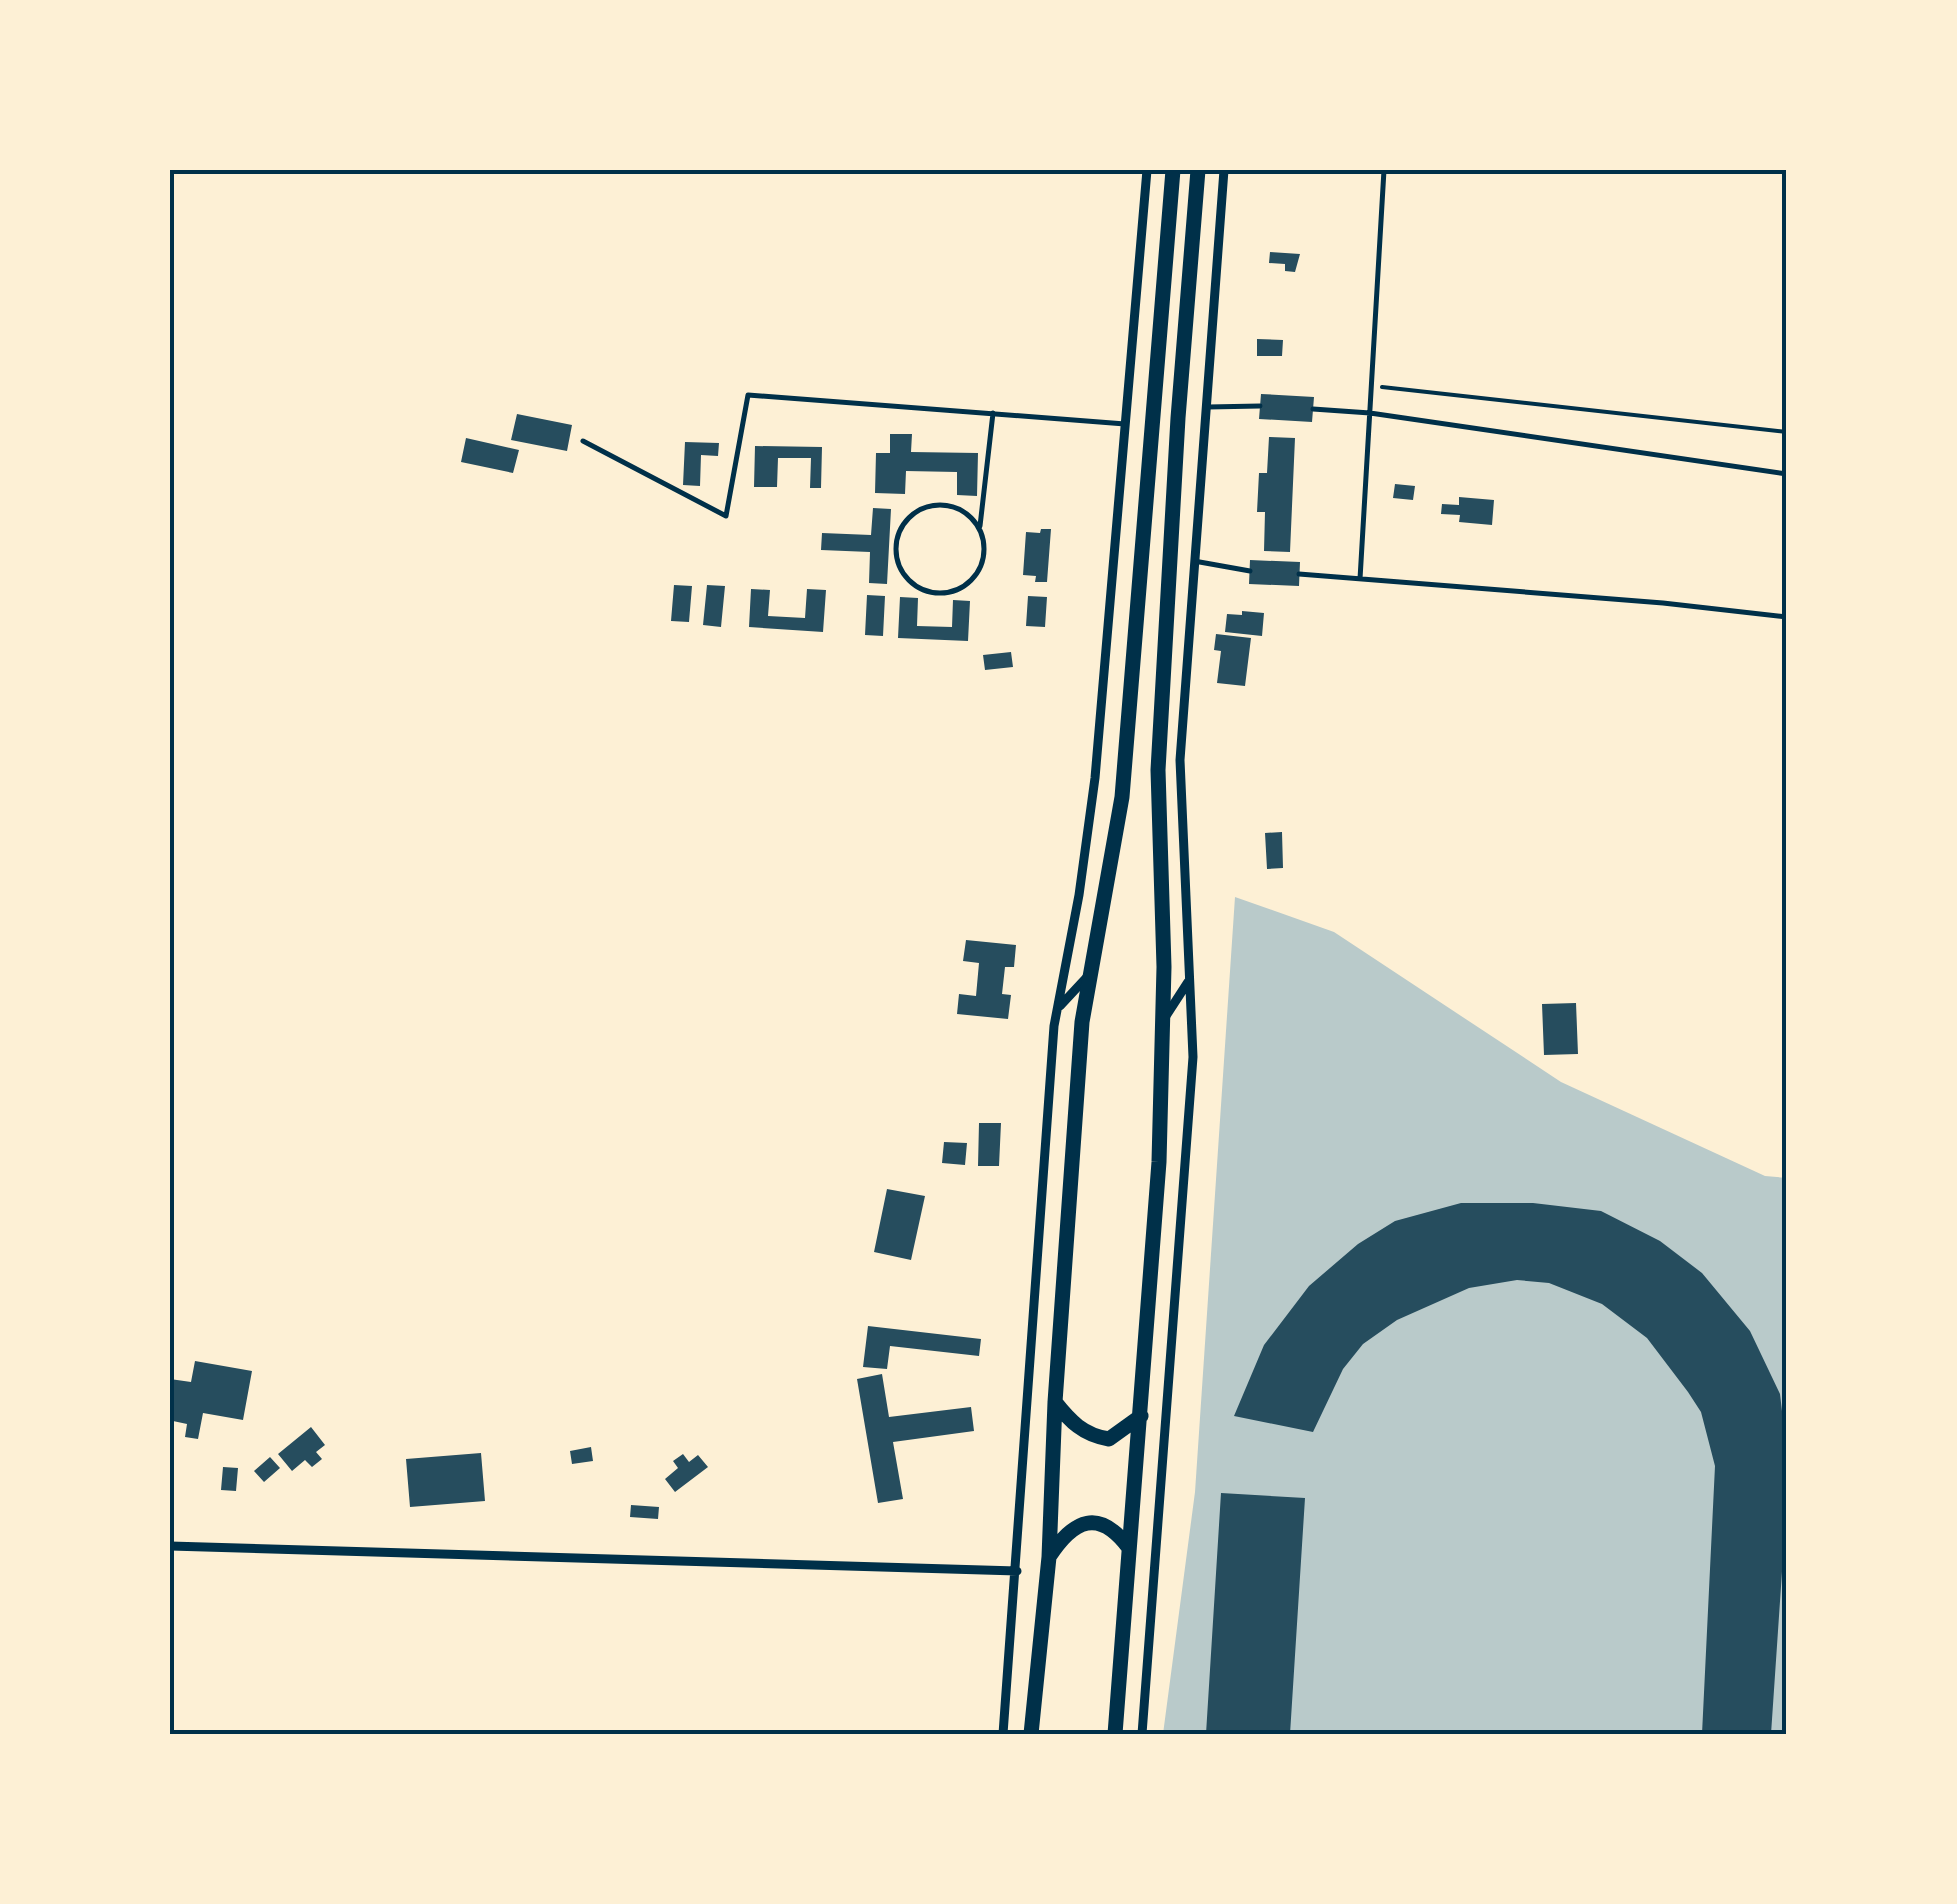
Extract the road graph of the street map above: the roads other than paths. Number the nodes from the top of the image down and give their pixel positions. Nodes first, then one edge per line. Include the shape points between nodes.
1 (1146, 170) edge
2 (1173, 170) edge
3 (1198, 170) edge
4 (1224, 170) edge
5 (1384, 170) edge
6 (1260, 406) dead end
7 (1206, 407) junction
8 (1313, 409) dead end
9 (1370, 412) junction
10 (994, 414) junction
11 (1125, 424) junction
12 (583, 441) dead end
13 (1787, 474) edge
14 (979, 529) junction
15 (1194, 561) junction
16 (1250, 572) dead end
17 (1300, 574) dead end
18 (1360, 579) junction
19 (1787, 617) edge
20 (1092, 972) junction
21 (1189, 979) junction
22 (1058, 1008) junction
23 (1163, 1020) junction
24 (1054, 1402) junction
25 (1141, 1416) junction
26 (170, 1546) edge
27 (1129, 1548) junction
28 (1049, 1556) junction
29 (1017, 1572) junction
30 (1003, 1734) edge
31 (1031, 1734) edge
32 (1115, 1734) edge
33 (1142, 1734) edge

1 - 11 street
2 - 20 highway via 1122,797
3 - 23 highway via 1158,770
4 - 7 street
5 - 9 lane
6 - 7 lane
7 - 15 street
8 - 9 lane
9 - 13 lane
9 - 18 lane
10 - 11 lane
10 - 12 lane via 748,395 726,516
10 - 14 lane
11 - 22 street via 1094,778
14 - 14 lane via 965,512 944,505 913,514 896,542 904,574 930,592 963,586 982,561
15 - 16 lane
15 - 21 street via 1180,760
17 - 18 lane
18 - 19 lane
20 - 22 street
20 - 24 highway via 1082,1022
21 - 23 street
21 - 33 street via 1193,1057
22 - 29 street
23 - 25 highway
24 - 25 highway via 1094,1437 1109,1439
24 - 28 highway
25 - 27 highway
26 - 29 street
27 - 28 highway via 1118,1533 1086,1522
27 - 32 highway
28 - 31 highway
29 - 30 street

